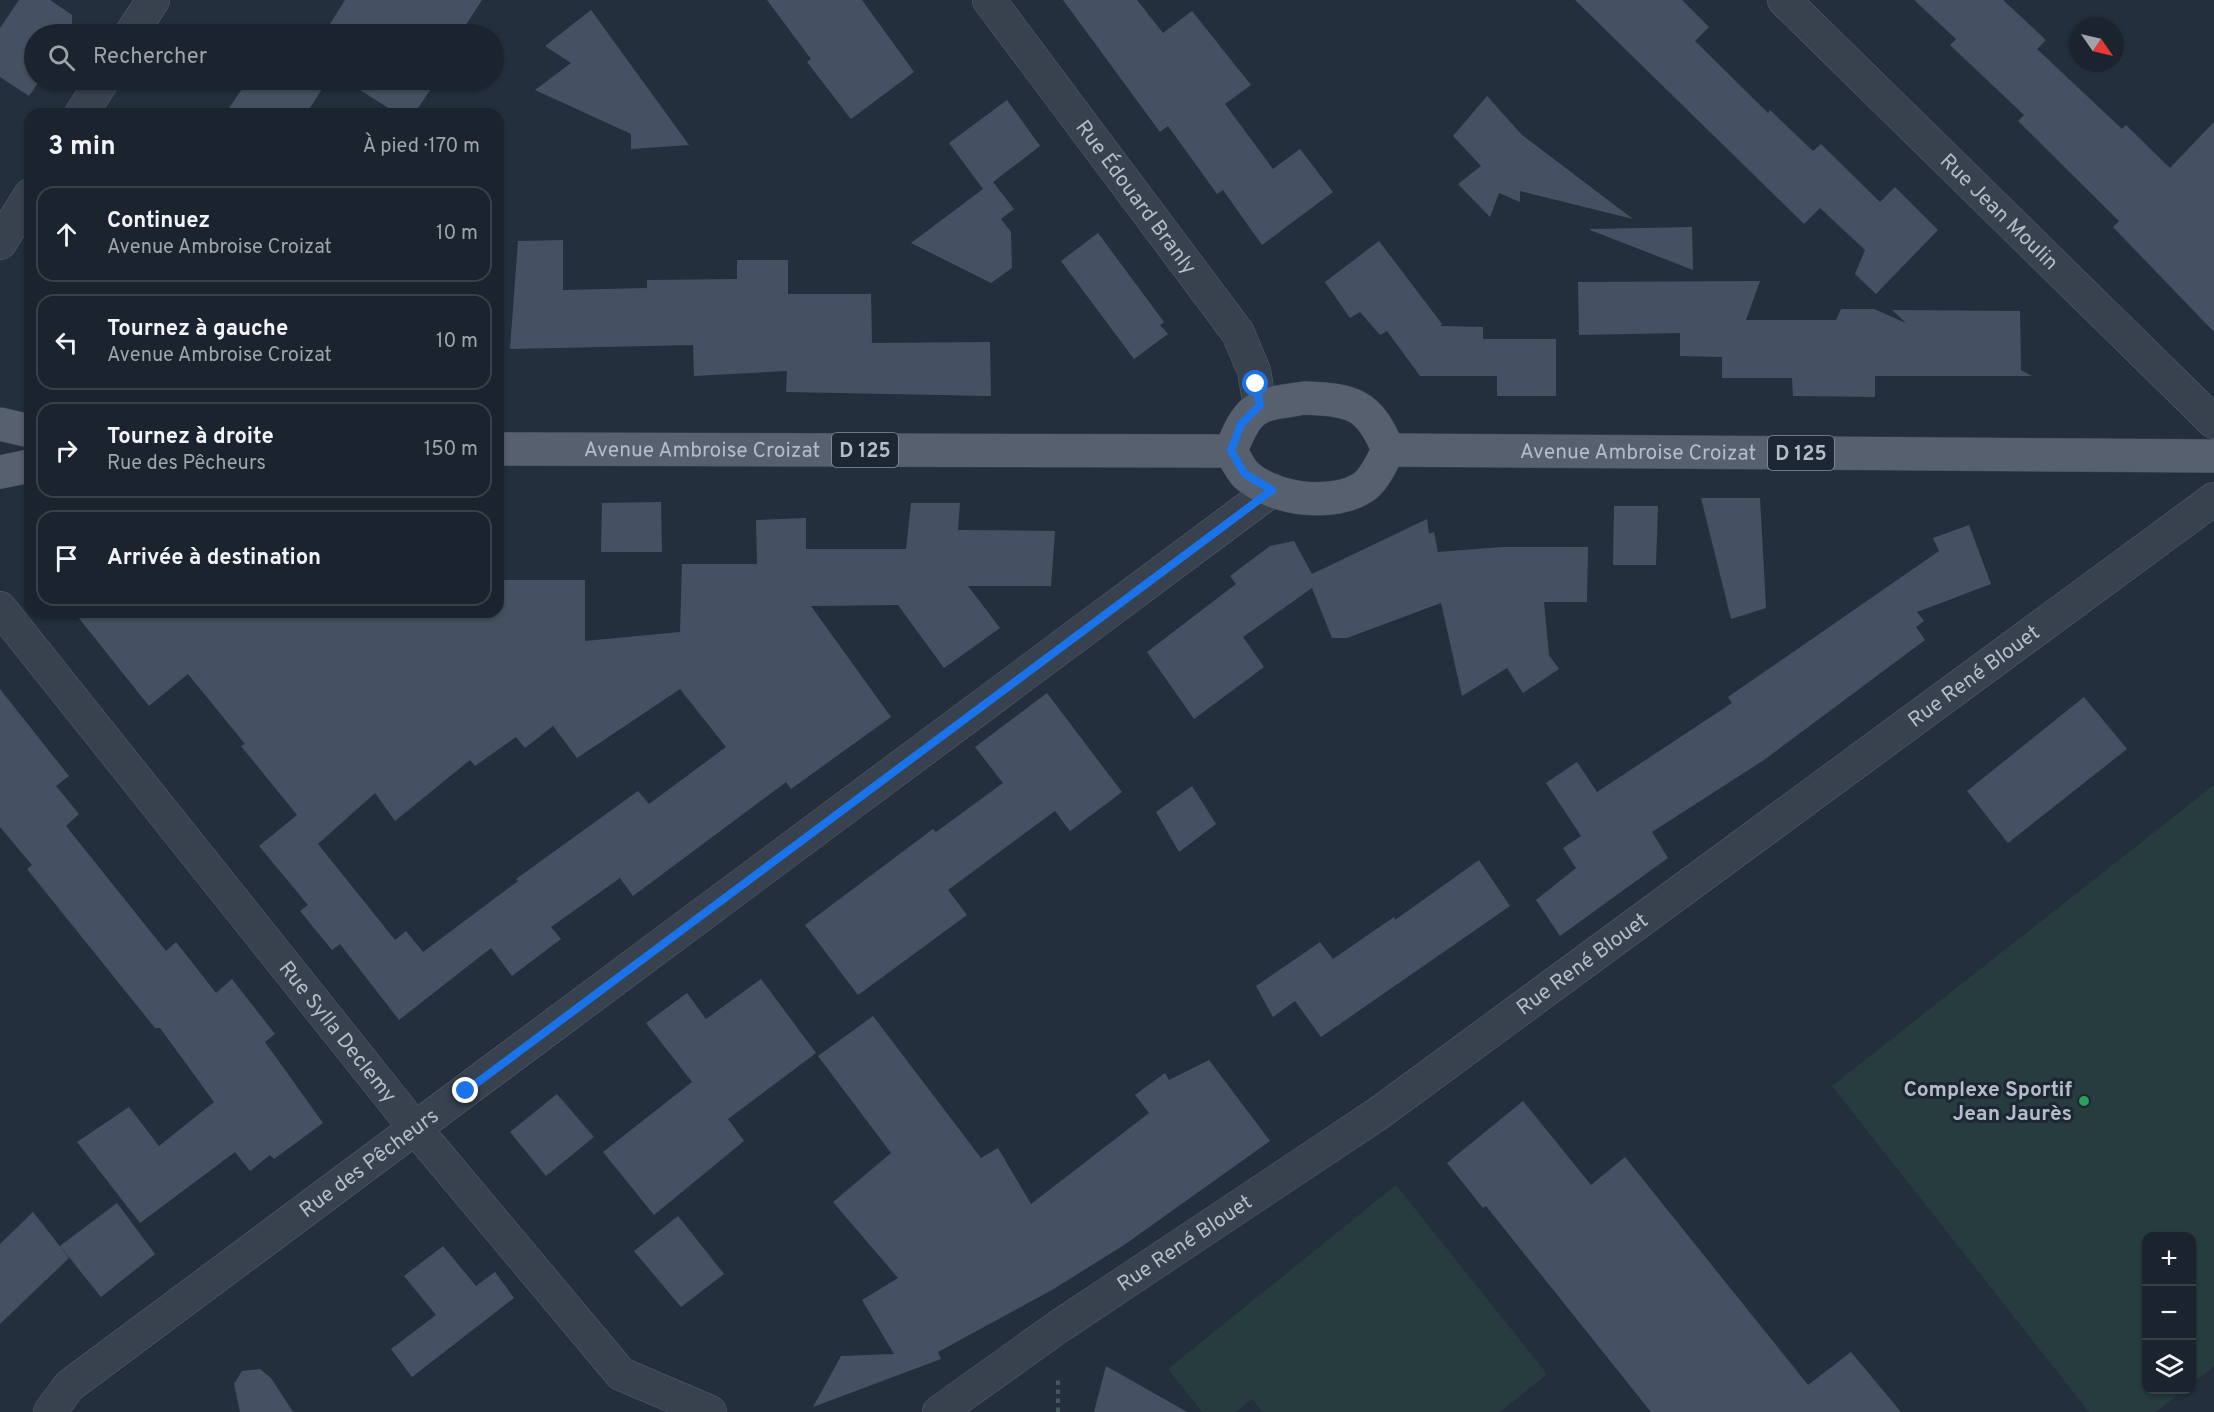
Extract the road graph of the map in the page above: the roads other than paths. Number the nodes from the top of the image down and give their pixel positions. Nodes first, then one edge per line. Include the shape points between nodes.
1 (153, 0) edge
2 (989, 0) edge
3 (1784, 0) edge
4 (137, 24) edge
5 (97, 90) edge
6 (85, 108) edge
7 (24, 205) edge
8 (0, 243) edge
9 (1260, 405) junction
10 (2214, 422) edge
11 (0, 424) edge
12 (24, 430) edge
13 (504, 449) edge
14 (1388, 450) junction
15 (1231, 451) junction
16 (2214, 456) edge
17 (24, 467) edge
18 (0, 472) edge
19 (1272, 490) junction
20 (2214, 499) edge
21 (0, 608) edge
22 (415, 1128) junction
23 (51, 1412) edge
24 (710, 1412) edge
25 (939, 1412) edge

1 - 4 street
2 - 9 street, Rue Édouard Branly via 1238,333 1254,371
3 - 10 street, Rue Jean Moulin
5 - 6 street
7 - 8 street
9 - 14 main road via 1305,398 1344,400 1378,426
9 - 15 main road via 1241,424
11 - 12 main road
13 - 15 main road, Avenue Ambroise Croizat / D 125
14 - 16 main road, Avenue Ambroise Croizat / D 125
14 - 19 main road via 1366,485 1348,495 1329,500
15 - 19 main road via 1245,474
17 - 18 main road
19 - 22 street, Rue des Pêcheurs
20 - 25 street, Rue René Blouet via 1379,1113 1058,1327
21 - 22 street, Rue Sylla Declemy
22 - 23 street, Rue des Pêcheurs via 69,1386
22 - 24 street, Rue Sylla Declemy via 621,1374

